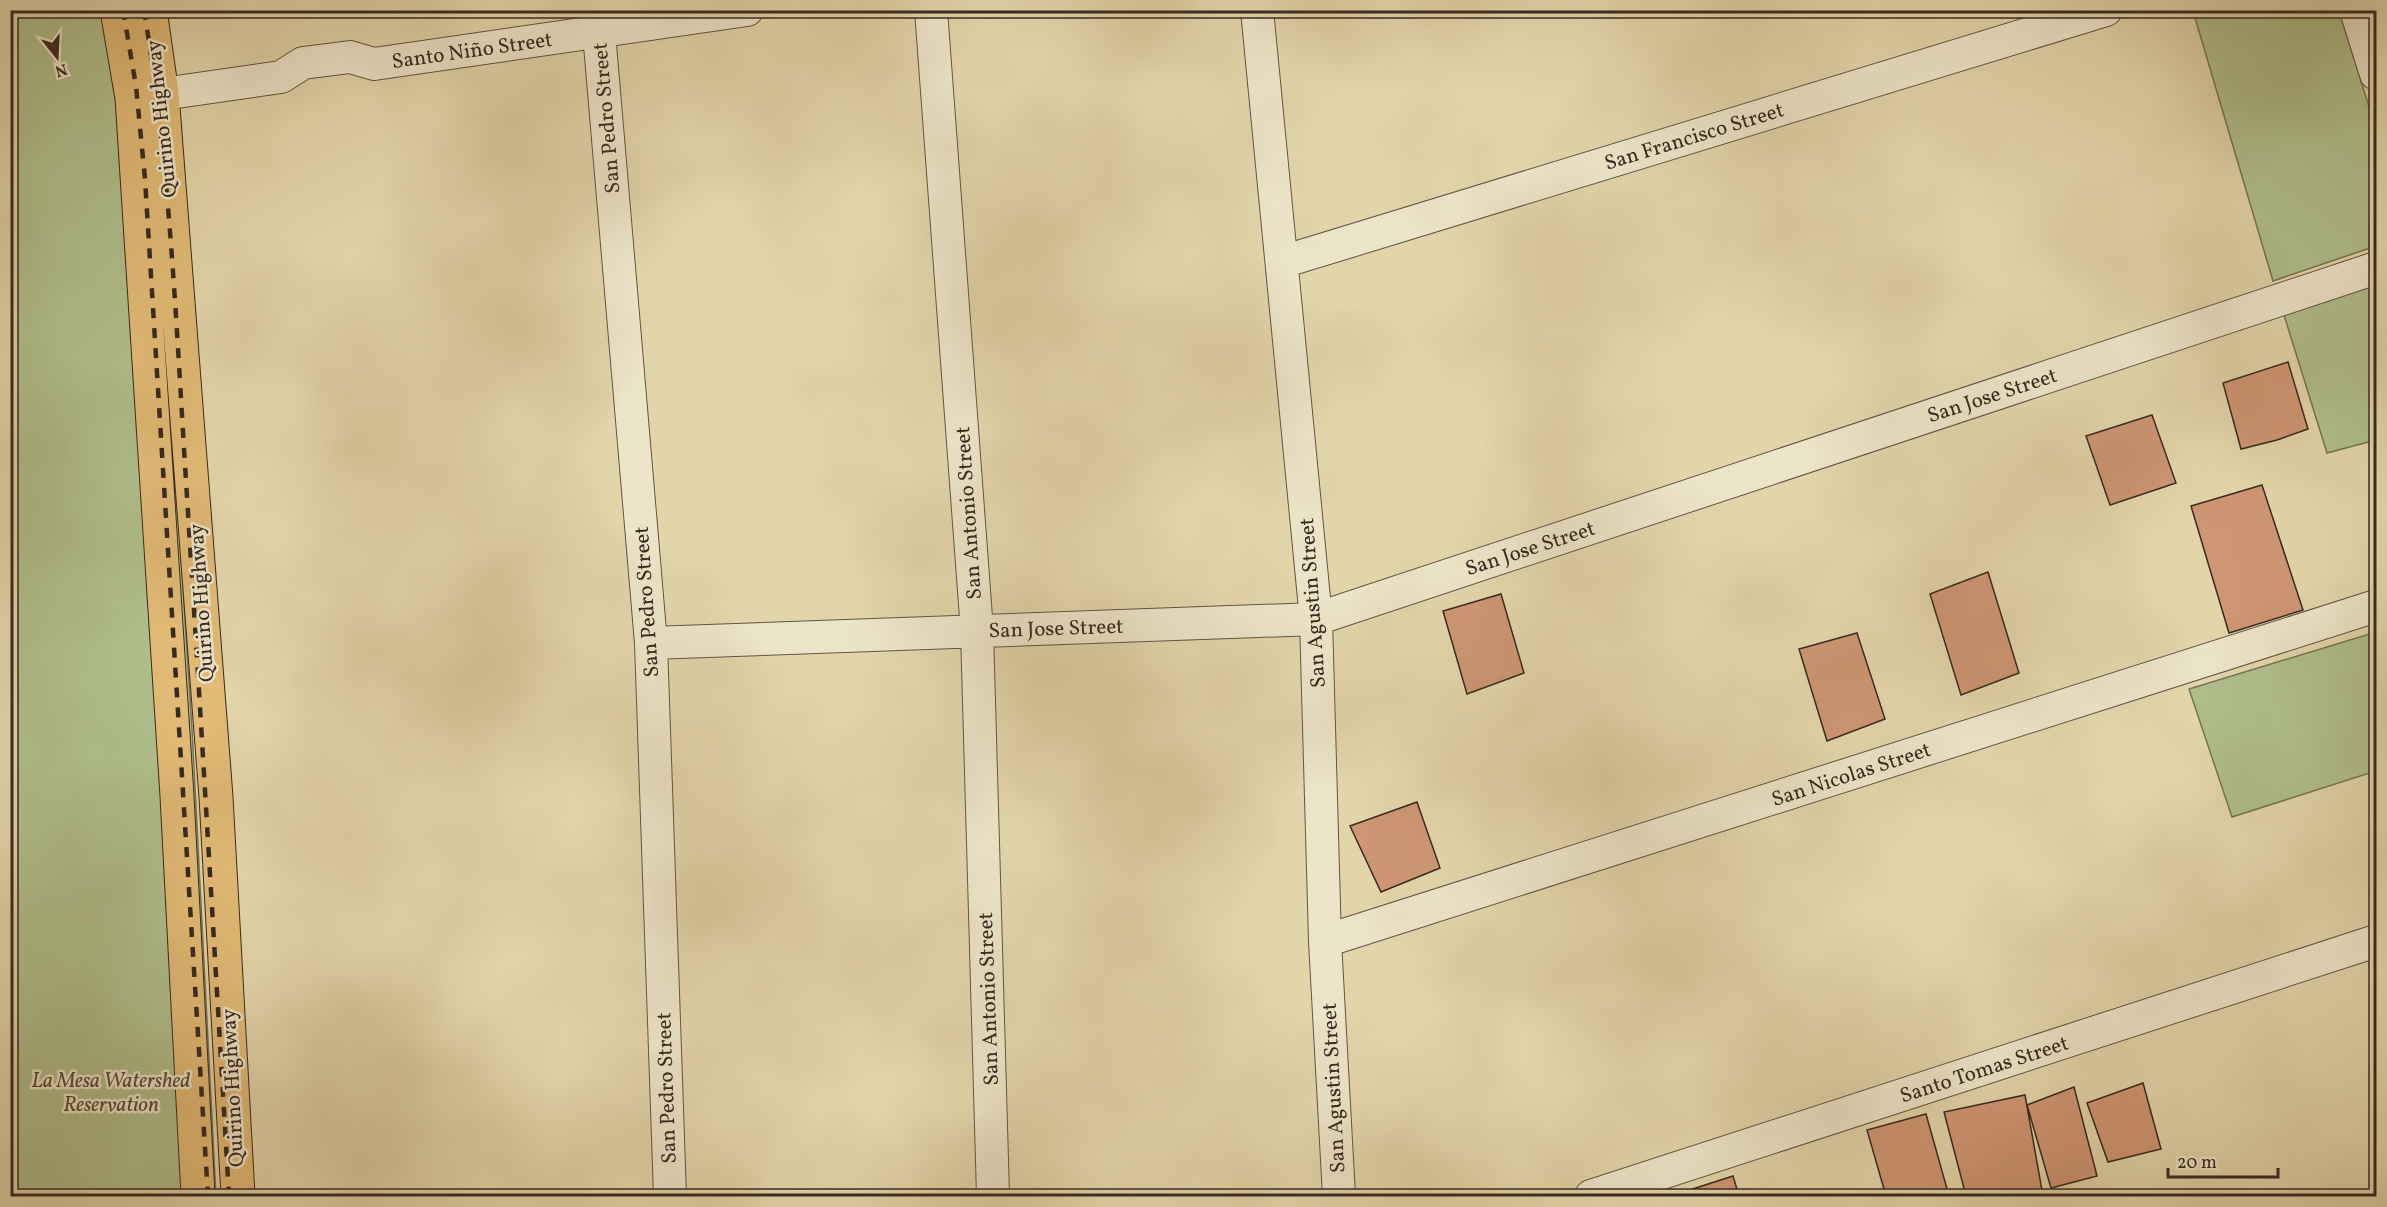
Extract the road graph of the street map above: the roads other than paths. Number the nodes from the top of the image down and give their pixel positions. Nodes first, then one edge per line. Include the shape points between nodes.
1 (117, 10) edge
2 (150, 10) edge
3 (747, 10) edge
4 (931, 10) edge
5 (1257, 10) edge
6 (2106, 10) edge
7 (2356, 10) edge
8 (597, 22) edge
9 (2376, 74) edge
10 (147, 96) junction
11 (1282, 262) junction
12 (2376, 268) edge
13 (2376, 606) edge
14 (1316, 619) junction
15 (977, 631) junction
16 (651, 643) junction
17 (1324, 941) junction
18 (2376, 941) edge
19 (198, 1197) edge
20 (238, 1197) edge
21 (670, 1197) edge
22 (993, 1197) edge
23 (1339, 1197) edge
24 (1591, 1197) edge

1 - 10 main road, Quirino Highway
2 - 10 main road, Quirino Highway
3 - 8 street, Santo Niño Street
4 - 15 street, San Antonio Street
5 - 11 street, San Agustin Street
6 - 11 street, San Francisco Street
7 - 9 street
8 - 10 street, Santo Niño Street via 374,64 352,78 306,85 281,77
8 - 16 street, San Pedro Street
10 - 19 main road, Quirino Highway
10 - 20 main road, Quirino Highway via 216,797
11 - 14 street, San Agustin Street
12 - 14 street, San Jose Street
13 - 17 street, San Nicolas Street
14 - 15 street, San Jose Street
14 - 17 street, San Agustin Street
15 - 16 street, San Jose Street
15 - 22 street, San Antonio Street
16 - 21 street, San Pedro Street
17 - 23 street, San Agustin Street
18 - 24 street, Santo Tomas Street

